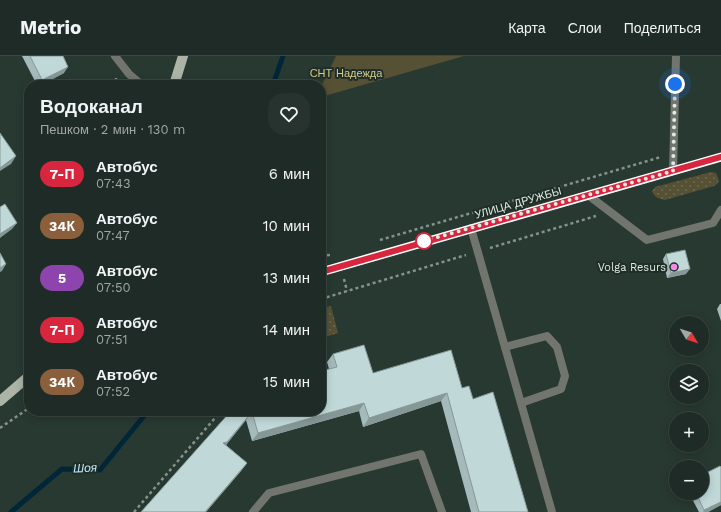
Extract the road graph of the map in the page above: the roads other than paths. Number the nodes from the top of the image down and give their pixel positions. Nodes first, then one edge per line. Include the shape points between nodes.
1 (115, 56) edge
2 (183, 56) edge
3 (676, 56) edge
4 (136, 80) edge
5 (176, 80) edge
6 (721, 157) edge
7 (673, 171) junction
8 (588, 195) junction
9 (721, 210) edge
10 (472, 228) junction
11 (326, 271) edge
12 (505, 347) junction
13 (24, 380) edge
14 (0, 401) edge
15 (521, 402) junction
16 (253, 512) edge
17 (442, 512) edge
18 (552, 512) edge

1 - 4 street
2 - 5 main road
3 - 7 street
6 - 7 main road, УЛИЦА ДРУЖБЫ
7 - 8 main road, УЛИЦА ДРУЖБЫ
8 - 9 street via 647,240 713,223
8 - 10 main road, УЛИЦА ДРУЖБЫ
10 - 11 main road, УЛИЦА ДРУЖБЫ
10 - 12 street
12 - 15 street
12 - 15 street via 548,336 557,347 565,376 561,390
13 - 14 main road
15 - 18 street
16 - 17 street via 269,494 421,454

